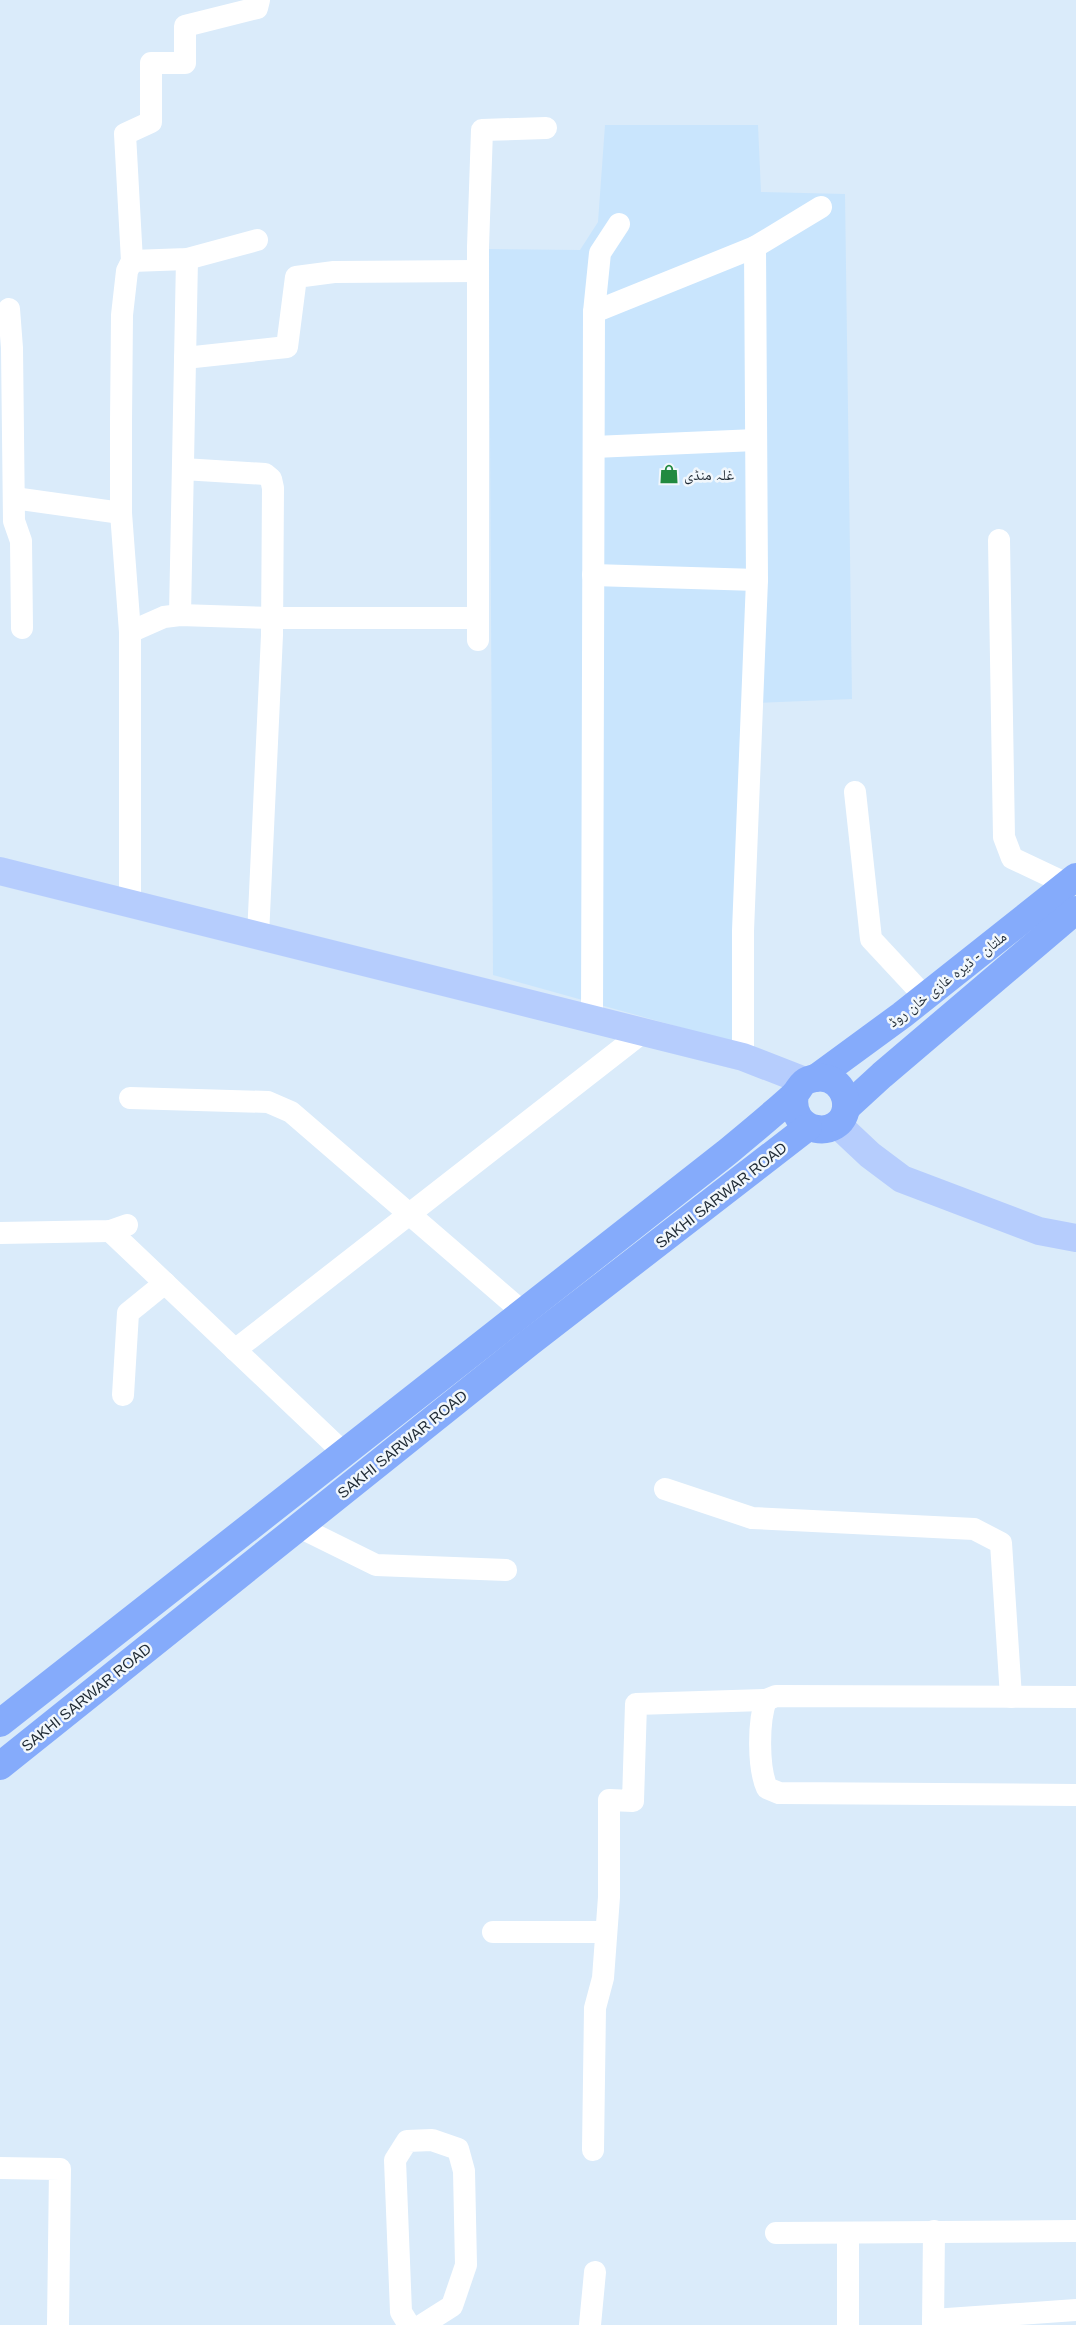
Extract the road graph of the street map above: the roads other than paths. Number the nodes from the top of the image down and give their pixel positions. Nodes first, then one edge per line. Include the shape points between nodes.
1 (259, 0) edge
2 (546, 128) dead end
3 (821, 207) dead end
4 (619, 224) dead end
5 (257, 240) dead end
6 (755, 247) junction
7 (187, 259) junction
8 (132, 261) junction
9 (478, 271) junction
10 (594, 312) junction
11 (6, 320) edge
12 (185, 358) junction
13 (756, 440) junction
14 (594, 448) junction
15 (184, 468) junction
16 (14, 498) junction
17 (121, 514) junction
18 (999, 540) dead end
19 (594, 575) junction
20 (757, 580) junction
21 (180, 615) junction
22 (273, 618) junction
23 (477, 618) junction
24 (22, 628) dead end
25 (130, 632) junction
26 (478, 640) dead end
27 (855, 792) dead end
28 (0, 871) edge
29 (1071, 881) edge
30 (130, 903) junction
31 (1076, 910) edge
32 (258, 936) junction
33 (925, 997) junction
34 (592, 1020) junction
35 (643, 1032) junction
36 (743, 1057) junction
37 (805, 1084) junction
38 (130, 1098) dead end
39 (841, 1116) junction
40 (808, 1127) junction
41 (410, 1214) junction
42 (0, 1233) edge
43 (1076, 1238) edge
44 (164, 1283) junction
45 (524, 1313) junction
46 (235, 1350) junction
47 (123, 1396) dead end
48 (344, 1454) junction
49 (664, 1489) dead end
50 (299, 1527) junction
51 (506, 1570) dead end
52 (1011, 1697) junction
53 (1076, 1697) edge
54 (766, 1700) junction
55 (0, 1722) edge
56 (0, 1766) edge
57 (1076, 1795) edge
58 (493, 1932) dead end
59 (606, 1932) junction
60 (593, 2150) dead end
61 (0, 2168) edge
62 (1076, 2230) edge
63 (934, 2231) junction
64 (776, 2233) dead end
65 (848, 2234) junction
66 (595, 2272) dead end
67 (1076, 2310) edge
68 (933, 2322) edge
69 (58, 2325) edge
70 (409, 2325) edge
71 (422, 2325) edge
72 (590, 2325) edge
73 (848, 2325) edge

1 - 8 street via 257,8 185,26 185,63 151,63 151,122 124,134
2 - 9 street via 482,130
3 - 6 street
4 - 10 street via 600,253
5 - 7 street
6 - 10 street
6 - 13 street
7 - 8 street
7 - 12 street
8 - 17 street via 127,271 122,315
9 - 12 street via 334,272 296,277 287,347
9 - 23 street
10 - 14 street
11 - 16 street via 12,348
12 - 15 street
13 - 14 street
13 - 20 street
14 - 19 street
15 - 21 street
15 - 22 street via 265,474 271,479
16 - 17 street
16 - 24 street via 14,521 21,541
17 - 25 street
18 - 29 street via 1004,837 1012,858
19 - 20 street
19 - 34 street
20 - 36 street via 743,931
21 - 22 street
21 - 25 street via 164,617
22 - 23 street
22 - 32 street
23 - 26 street
25 - 30 street
27 - 33 street via 871,939
28 - 30 main road
29 - 33 highway, ملتان - ڈیرہ غازی خان روڈ
30 - 32 main road
31 - 39 highway, ملتان - ڈیرہ غازی خان روڈ via 882,1075
32 - 34 main road
33 - 37 highway, ملتان - ڈیرہ غازی خان روڈ
34 - 35 main road
35 - 36 main road
35 - 41 street
36 - 37 main road
37 - 39 highway via 826,1078 838,1085 846,1098
37 - 40 highway via 793,1104 800,1122
37 - 45 highway, SAKHI SARWAR ROAD via 726,1153
38 - 41 street via 268,1102 291,1112
39 - 40 highway via 828,1129
39 - 43 main road via 870,1155 902,1179 1039,1232
40 - 50 highway, SAKHI SARWAR ROAD via 530,1342
41 - 45 street
41 - 46 street
42 - 44 street via 119,1228
44 - 46 street
44 - 47 street via 128,1313
45 - 48 highway, SAKHI SARWAR ROAD
46 - 48 street
48 - 55 highway, SAKHI SARWAR ROAD
49 - 52 street via 752,1518 974,1529 1002,1543
50 - 51 street via 376,1565
50 - 56 highway, SAKHI SARWAR ROAD
52 - 53 street
52 - 54 street via 776,1696
54 - 57 street via 762,1711 761,1775 767,1788 779,1793
54 - 59 street via 636,1704 633,1801 610,1800
58 - 59 street
59 - 60 street via 603,1978 595,2008
61 - 69 street via 60,2169
62 - 63 street
63 - 65 street
63 - 68 street
64 - 65 street
65 - 73 street
66 - 72 street
67 - 68 street
70 - 71 street via 401,2312 395,2160 407,2141 432,2140 458,2149 464,2171 466,2265 452,2306

